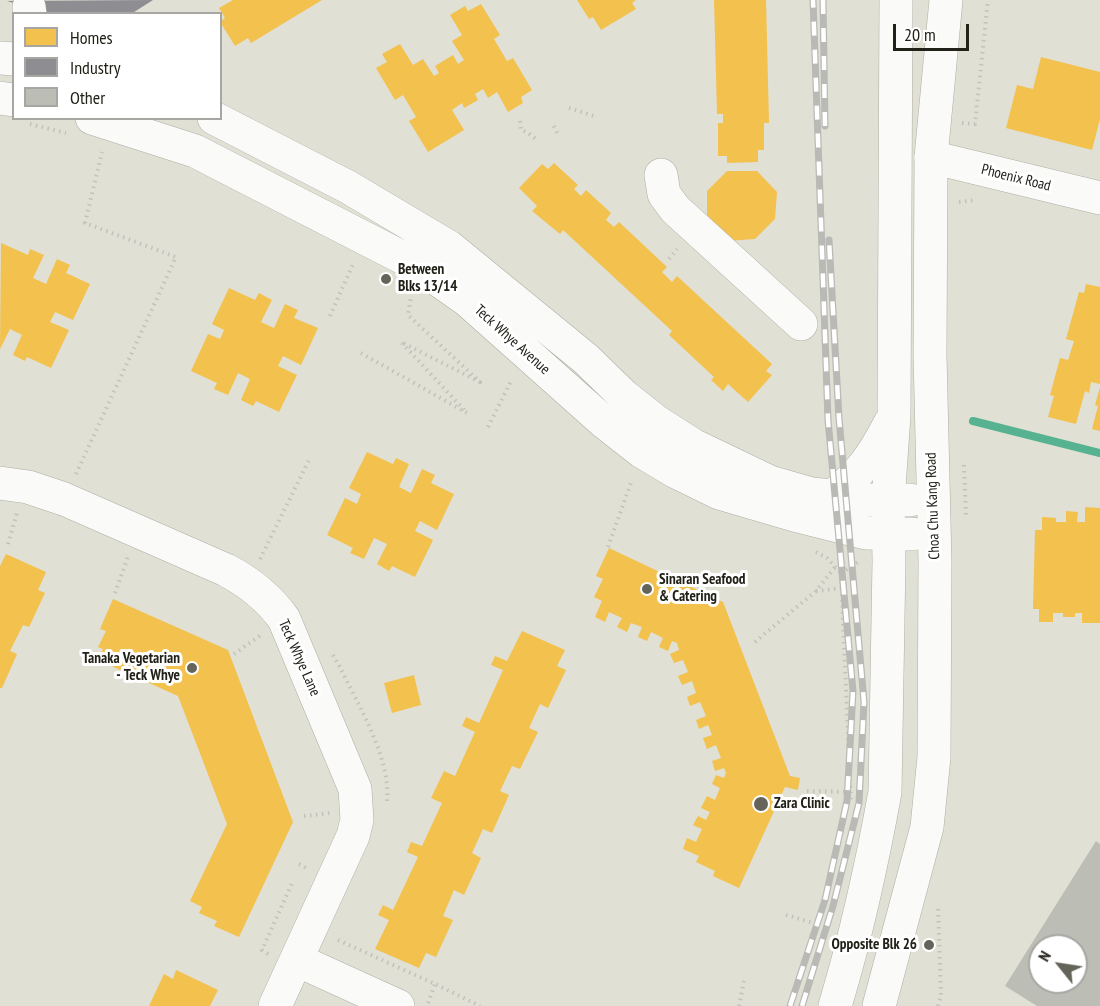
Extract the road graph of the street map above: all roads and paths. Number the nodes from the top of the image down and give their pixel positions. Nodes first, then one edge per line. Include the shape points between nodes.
1 (896, 0) edge
2 (946, 0) edge
3 (988, 0) edge
4 (0, 98) edge
5 (12, 107) edge
6 (569, 108) dead end
7 (594, 116) dead end
8 (54, 120) edge
9 (218, 120) edge
10 (520, 121) dead end
11 (960, 123) dead end
12 (554, 126) dead end
13 (83, 127) edge
14 (559, 137) dead end
15 (537, 140) dead end
16 (931, 157) junction
17 (100, 161) dead end
18 (661, 175) dead end
19 (1100, 198) edge
20 (354, 261) dead end
21 (412, 296) dead end
22 (330, 316) dead end
23 (801, 324) dead end
24 (361, 353) dead end
25 (510, 382) dead end
26 (894, 417) junction
27 (488, 427) dead end
28 (310, 458) dead end
29 (630, 486) dead end
30 (832, 496) junction
31 (64, 499) junction
32 (9, 500) edge
33 (932, 500) junction
34 (888, 501) junction
35 (15, 517) dead end
36 (889, 534) junction
37 (934, 534) junction
38 (8, 544) dead end
39 (608, 547) dead end
40 (125, 566) dead end
41 (836, 566) dead end
42 (841, 573) dead end
43 (246, 581) junction
44 (842, 588) junction
45 (816, 591) junction
46 (116, 592) dead end
47 (258, 626) dead end
48 (267, 638) dead end
49 (254, 640) dead end
50 (755, 642) dead end
51 (234, 654) dead end
52 (807, 791) dead end
53 (851, 792) junction
54 (850, 803) dead end
55 (325, 804) dead end
56 (327, 813) junction
57 (304, 816) dead end
58 (327, 822) dead end
59 (312, 870) dead end
60 (309, 878) dead end
61 (293, 881) dead end
62 (938, 893) dead end
63 (786, 915) dead end
64 (820, 925) dead end
65 (338, 940) dead end
66 (265, 952) dead end
67 (297, 960) junction
68 (744, 981) dead end
69 (435, 984) junction
70 (275, 1006) edge
71 (398, 1006) edge
72 (426, 1006) edge
73 (480, 1006) edge
74 (739, 1006) edge
75 (835, 1006) edge
76 (879, 1006) edge
77 (938, 1006) edge

1 - 26 main road
2 - 16 main road, Choa Chu Kang Road
3 - 11 path via 975,124
4 - 5 main road
6 - 7 path
8 - 13 path
9 - 30 main road, Teck Whye Avenue via 348,187 449,247 674,434 770,482
10 - 15 path via 520,130
12 - 14 path
13 - 36 main road, Teck Whye Avenue via 195,151 417,265 467,300 604,422 676,472 736,498 866,533
16 - 19 main road, Phoenix Road
16 - 33 main road, Choa Chu Kang Road
17 - 31 path via 85,223 176,257
18 - 23 main road via 664,194 675,209
20 - 22 path
21 - 24 path via 408,315 480,382 401,342 467,413
25 - 27 path
26 - 30 main road via 859,473
26 - 34 main road
28 - 43 path
29 - 39 path
30 - 34 main road, Teck Whye Avenue
31 - 32 main road, Teck Whye Lane via 28,487
31 - 43 main road, Teck Whye Lane
33 - 34 main road, Teck Whye Avenue
33 - 37 main road, Choa Chu Kang Road
34 - 36 main road
35 - 38 path
36 - 37 main road, Teck Whye Avenue
36 - 75 main road via 885,792
37 - 76 main road, Choa Chu Kang Road via 934,757 927,827
40 - 46 path
41 - 45 path
42 - 44 path
43 - 67 main road, Teck Whye Lane via 284,619 355,789 357,820 353,836
44 - 45 path
44 - 53 path
45 - 50 path
47 - 48 path
49 - 51 path
52 - 53 path
53 - 54 path
55 - 56 path
56 - 57 path
56 - 58 path
59 - 60 path
61 - 66 path via 262,950
62 - 77 path
63 - 64 path
65 - 69 path
67 - 70 main road, Teck Whye Lane
67 - 71 main road
68 - 74 path
69 - 72 path
69 - 73 path

